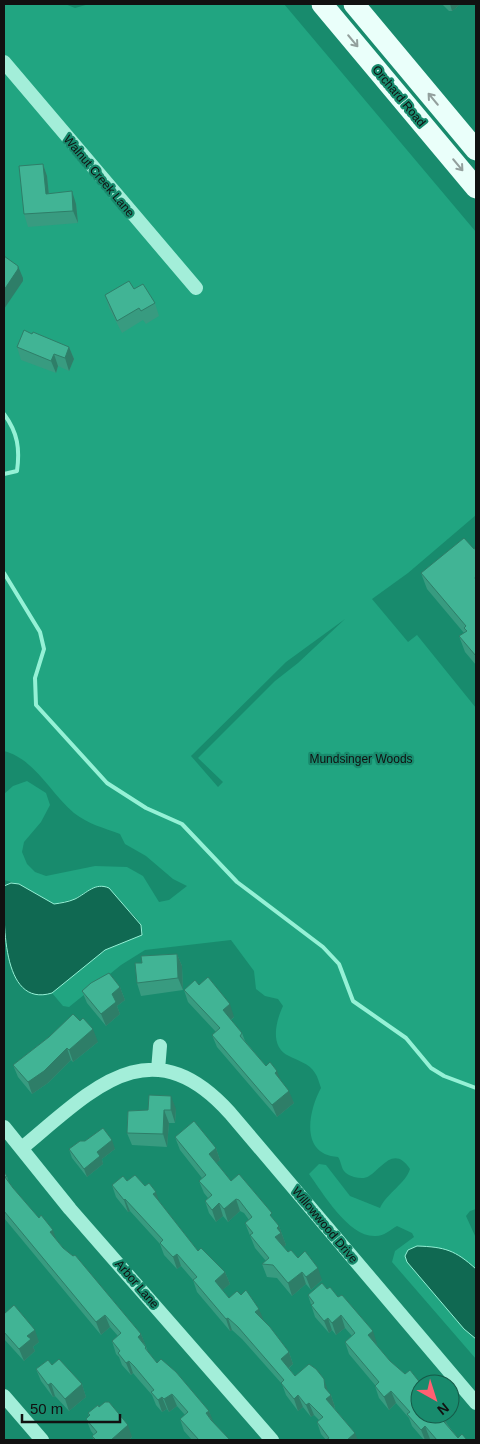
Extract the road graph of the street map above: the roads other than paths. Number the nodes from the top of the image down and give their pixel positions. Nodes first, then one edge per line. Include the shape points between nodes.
1 (322, 4) edge
2 (354, 4) edge
3 (4, 62) edge
4 (476, 150) edge
5 (476, 188) edge
6 (196, 288) dead end
7 (160, 1046) dead end
8 (158, 1070) junction
9 (4, 1127) edge
10 (22, 1148) junction
11 (4, 1396) edge
12 (476, 1403) edge
13 (42, 1440) edge
14 (272, 1440) edge

1 -> 5 main road, Orchard Road
4 -> 2 main road, Orchard Road
3 - 6 street, Walnut Creek Lane
7 - 8 street
8 - 10 street, Willowwood Drive via 134,1071 96,1088
8 - 12 street, Willowwood Drive via 179,1074 194,1082 223,1105
9 - 10 street, Arbor Lane
10 - 14 street, Arbor Lane via 70,1209
11 - 13 street

